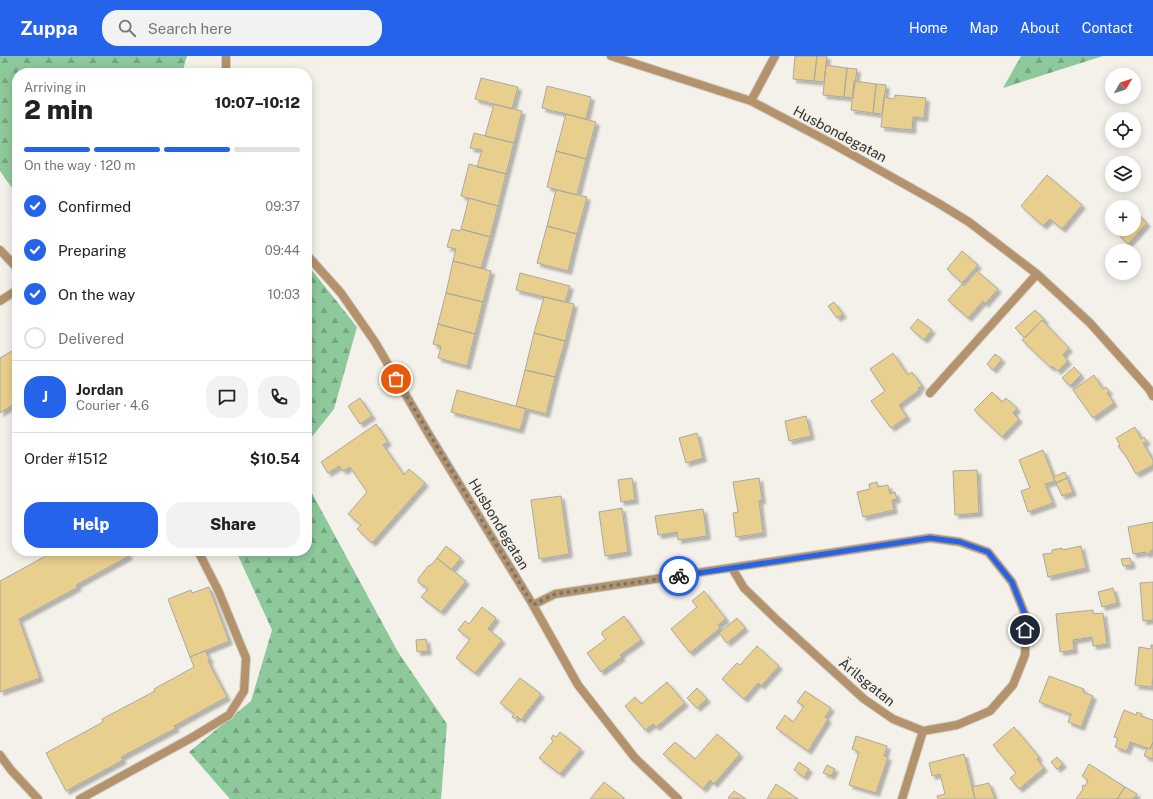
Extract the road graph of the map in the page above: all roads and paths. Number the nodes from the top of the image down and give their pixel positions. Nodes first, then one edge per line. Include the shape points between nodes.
1 (226, 56) edge
2 (611, 56) edge
3 (775, 56) edge
4 (226, 68) edge
5 (751, 101) junction
6 (0, 250) edge
7 (312, 260) edge
8 (12, 263) edge
9 (1037, 274) junction
10 (12, 293) edge
11 (0, 301) edge
12 (930, 394) dead end
13 (1153, 396) edge
14 (201, 556) edge
15 (732, 568) junction
16 (533, 605) junction
17 (923, 730) junction
18 (0, 755) edge
19 (38, 799) edge
20 (80, 799) edge
21 (678, 799) edge
22 (902, 799) edge

1 - 4 street
2 - 5 street, Husbondegatan
3 - 5 street
5 - 9 street, Husbondegatan via 938,203 969,222
6 - 8 street
7 - 16 street, Husbondegatan via 341,293 375,342
9 - 12 street
9 - 13 street, Husbondegatan via 1090,322
10 - 11 street
14 - 20 street via 235,628 246,658 244,691 229,715
15 - 16 street, Ärilsgatan via 555,594
15 - 17 street, Ärilsgatan via 744,588 864,699 894,719
15 - 17 street, Ärilsgatan via 930,538 960,542 988,552 1012,582 1026,617 1025,655 1013,685 990,711 957,725
16 - 21 street, Husbondegatan via 578,685 635,758
17 - 22 street
18 - 19 street

